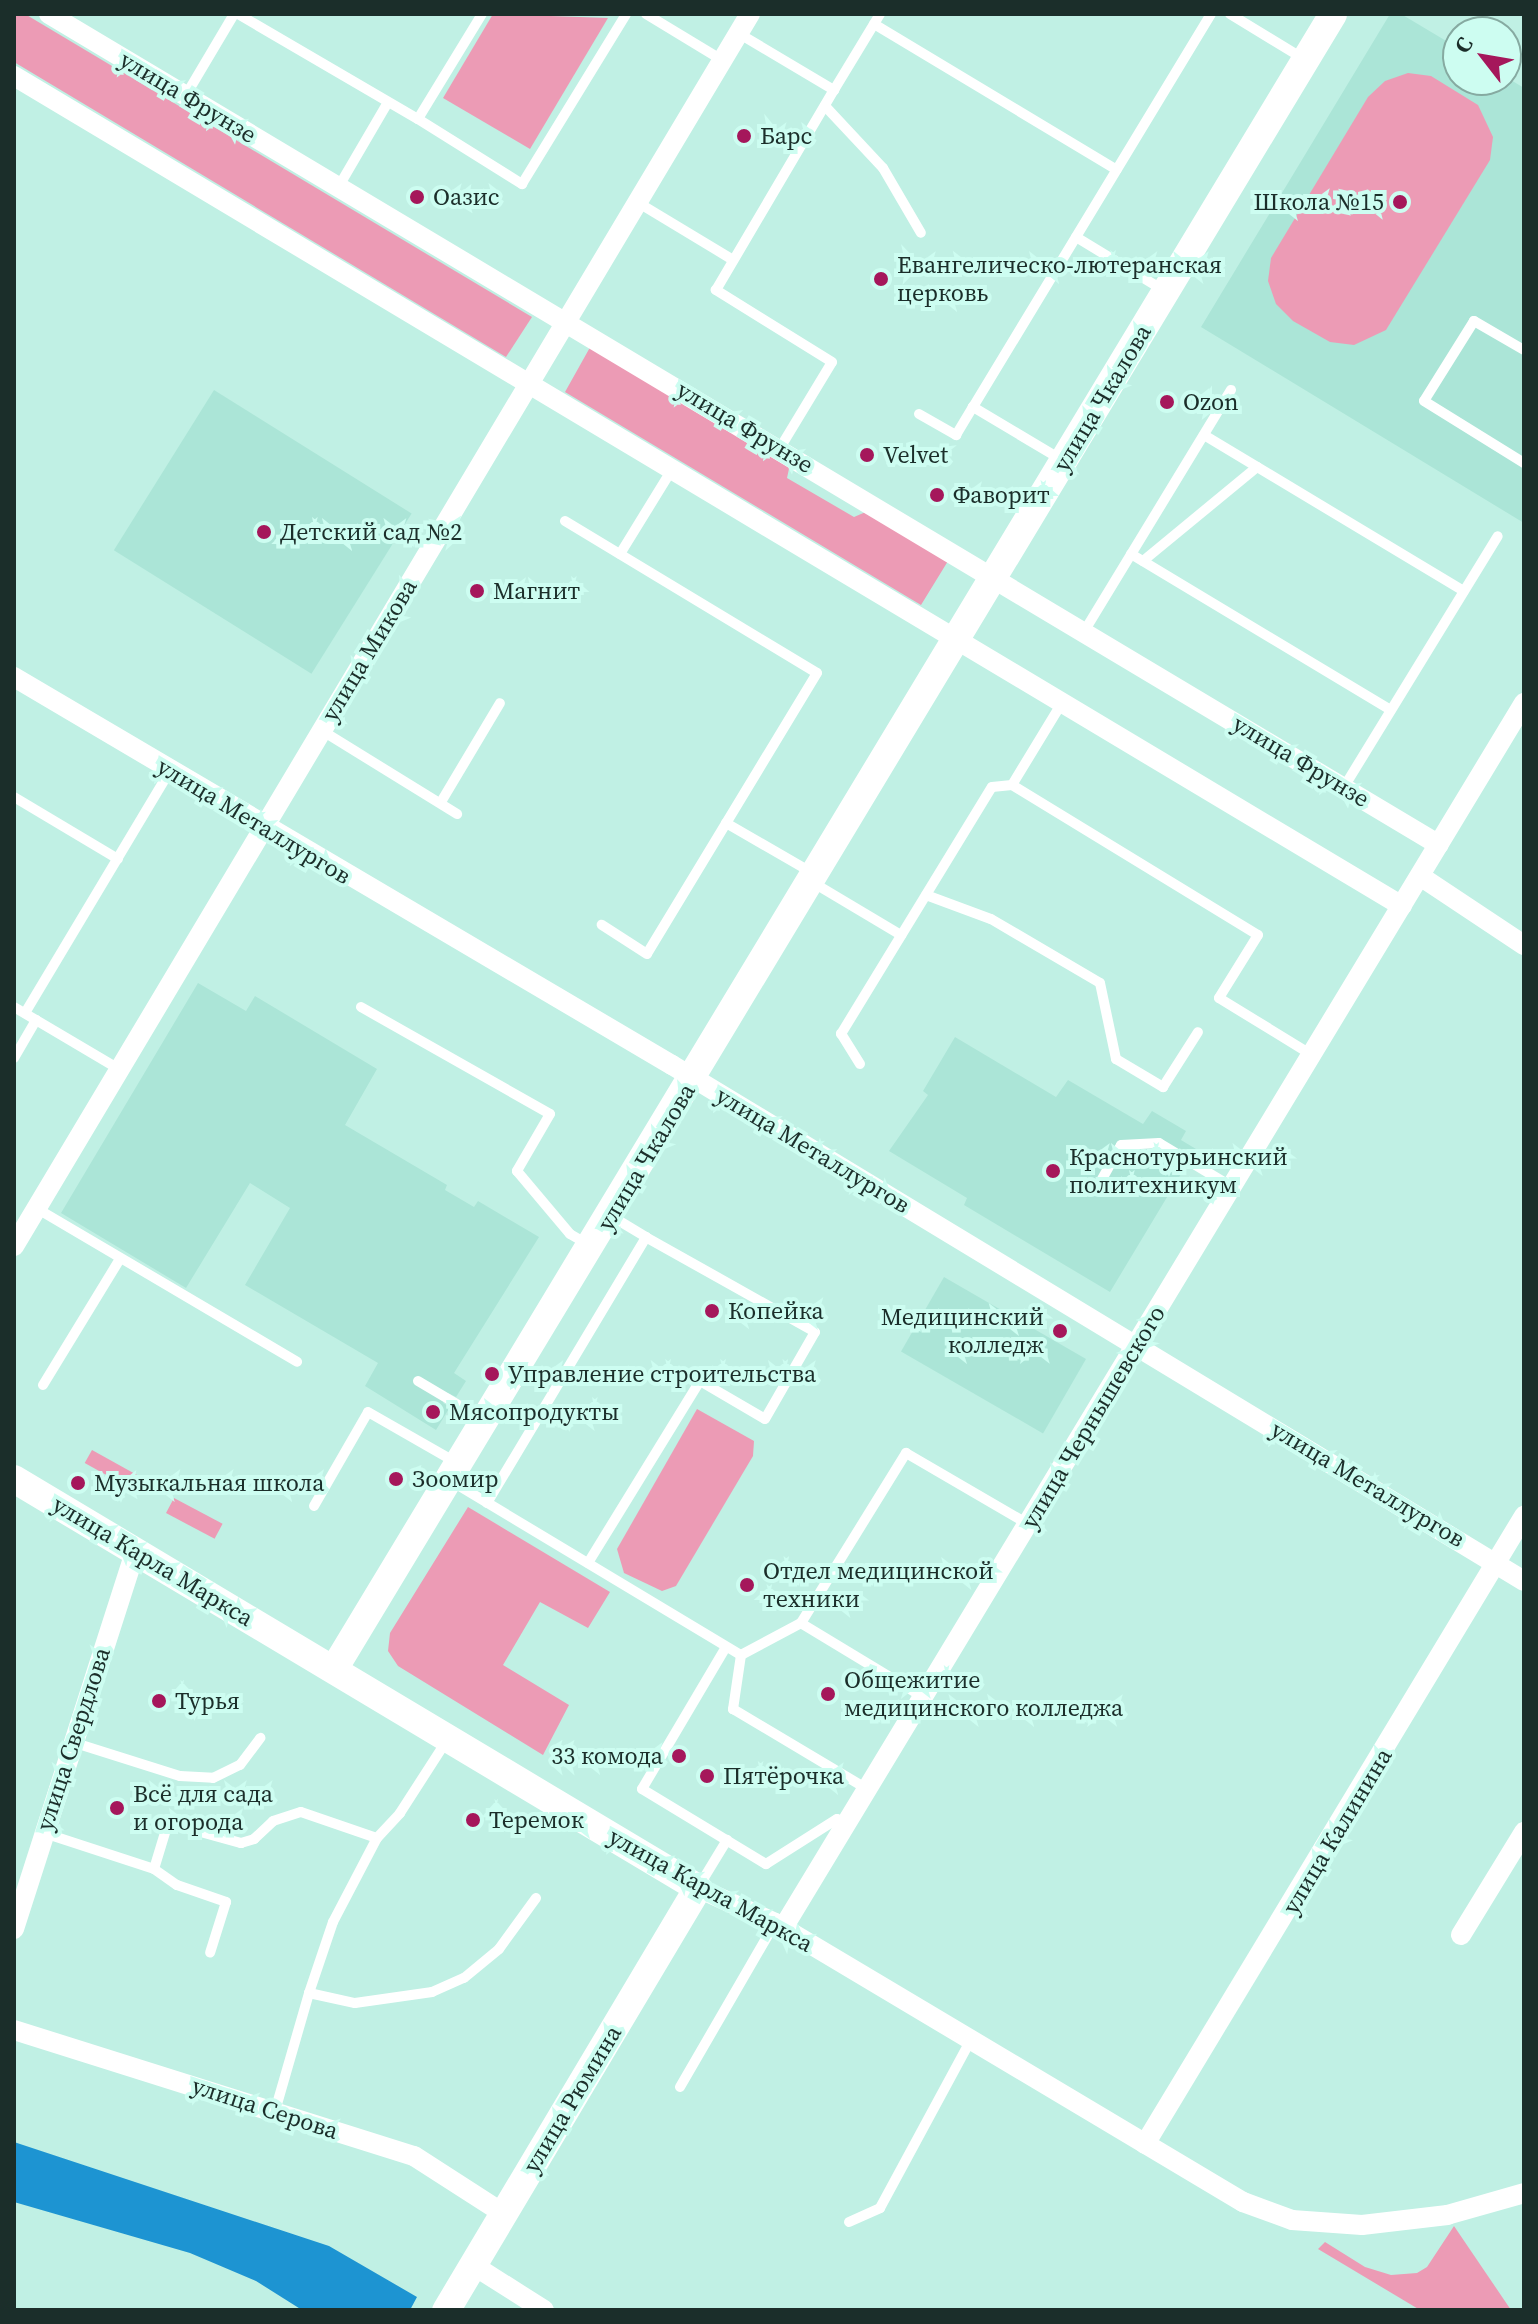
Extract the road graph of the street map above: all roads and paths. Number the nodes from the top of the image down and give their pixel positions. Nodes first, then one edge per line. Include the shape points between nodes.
1 (49, 14) edge
2 (236, 14) edge
3 (482, 14) edge
4 (626, 14) edge
5 (646, 14) edge
6 (750, 14) edge
7 (1211, 14) edge
8 (1230, 14) edge
9 (1333, 14) edge
10 (877, 19) edge
11 (738, 33) junction
12 (722, 60) junction
13 (1306, 60) junction
14 (14, 76) edge
15 (834, 90) junction
16 (186, 95) junction
17 (388, 102) junction
18 (825, 106) junction
19 (418, 119) junction
20 (1117, 170) junction
21 (339, 186) junction
22 (637, 202) junction
23 (921, 233) dead end
24 (1076, 237) junction
25 (733, 260) junction
26 (1166, 292) junction
27 (565, 321) junction
28 (1524, 350) edge
29 (527, 385) junction
30 (1231, 390) dead end
31 (973, 407) junction
32 (919, 414) dead end
33 (1204, 435) junction
34 (780, 448) junction
35 (1064, 461) junction
36 (1524, 463) edge
37 (1257, 467) junction
38 (671, 471) junction
39 (565, 521) dead end
40 (1498, 536) dead end
41 (620, 554) junction
42 (1131, 554) junction
43 (1143, 561) junction
44 (995, 576) junction
45 (1464, 591) junction
46 (1085, 630) junction
47 (955, 643) junction
48 (14, 677) edge
49 (500, 703) dead end
50 (1524, 703) edge
51 (1060, 706) junction
52 (1391, 710) junction
53 (321, 730) junction
54 (170, 771) junction
55 (1012, 785) junction
56 (1344, 787) junction
57 (14, 797) edge
58 (441, 802) junction
59 (457, 814) dead end
60 (726, 823) junction
61 (264, 827) junction
62 (1439, 845) junction
63 (118, 859) junction
64 (1420, 876) junction
65 (814, 878) junction
66 (926, 895) junction
67 (1402, 906) junction
68 (602, 925) dead end
69 (901, 935) junction
70 (1524, 945) edge
71 (14, 1007) edge
72 (361, 1007) dead end
73 (25, 1013) junction
74 (36, 1020) junction
75 (1198, 1032) dead end
76 (1312, 1055) junction
77 (14, 1058) edge
78 (860, 1064) dead end
79 (119, 1069) junction
80 (694, 1079) junction
81 (1232, 1187) junction
82 (1097, 1188) dead end
83 (36, 1208) junction
84 (611, 1216) junction
85 (646, 1237) junction
86 (14, 1246) edge
87 (592, 1247) junction
88 (120, 1259) junction
89 (1137, 1344) junction
90 (297, 1362) dead end
91 (418, 1381) dead end
92 (43, 1385) dead end
93 (485, 1421) junction
94 (454, 1472) junction
95 (14, 1479) edge
96 (487, 1503) junction
97 (314, 1506) dead end
98 (1524, 1516) edge
99 (1028, 1524) junction
100 (135, 1551) junction
101 (588, 1563) junction
102 (1496, 1563) junction
103 (1524, 1581) edge
104 (801, 1623) junction
105 (726, 1647) junction
106 (741, 1655) junction
107 (334, 1669) junction
108 (923, 1697) junction
109 (260, 1738) dead end
110 (448, 1738) junction
111 (72, 1742) junction
112 (867, 1789) junction
113 (846, 1824) junction
114 (42, 1832) junction
115 (1524, 1832) edge
116 (377, 1838) junction
117 (727, 1840) junction
118 (154, 1869) junction
119 (698, 1888) junction
120 (536, 1898) dead end
121 (779, 1926) junction
122 (14, 1929) edge
123 (1461, 1935) dead end
124 (210, 1953) dead end
125 (309, 1993) junction
126 (14, 2030) edge
127 (971, 2040) junction
128 (680, 2087) dead end
129 (275, 2111) junction
130 (1145, 2144) junction
131 (1524, 2193) edge
132 (504, 2214) junction
133 (849, 2222) dead end
134 (473, 2265) junction
135 (449, 2306) edge
136 (544, 2310) edge

1 - 16 street, улица Фрунзе
2 - 16 lane
2 - 17 lane
3 - 19 lane
4 - 19 lane via 522,184
5 - 12 lane
6 - 11 street, улица Микова
7 - 20 lane
8 - 13 lane
9 - 13 main road, улица Чкалова
10 - 15 lane
10 - 20 lane
11 - 12 street, улица Микова
11 - 15 lane
12 - 22 street, улица Микова
13 - 26 main road, улица Чкалова
14 - 29 street
15 - 18 lane
16 - 21 street, улица Фрунзе
17 - 19 lane
17 - 21 lane
18 - 23 lane via 883,168
18 - 25 lane
20 - 24 lane
21 - 27 street, улица Фрунзе
22 - 25 lane
22 - 27 street, улица Микова
24 - 26 lane
24 - 31 lane
25 - 34 lane via 716,290 832,362
26 - 35 main road, улица Чкалова
27 - 29 street, улица Микова
27 - 34 street, улица Фрунзе
28 - 36 lane via 1474,321 1424,401
29 - 38 street
29 - 53 street, улица Микова
30 - 33 lane
31 - 32 lane via 956,435
31 - 35 lane
33 - 37 lane
33 - 42 lane
34 - 44 street, улица Фрунзе
35 - 44 main road, улица Чкалова
37 - 43 lane
37 - 45 lane
38 - 41 lane
38 - 47 street
39 - 41 lane
40 - 45 lane
41 - 60 lane via 817,673
42 - 43 lane
42 - 46 lane
43 - 52 lane
44 - 46 street, улица Фрунзе
44 - 47 main road, улица Чкалова
45 - 52 lane
46 - 56 street, улица Фрунзе
47 - 51 street
47 - 65 main road, улица Чкалова
48 - 54 street, улица Металлургов
49 - 58 lane
50 - 62 street
51 - 55 lane
51 - 67 street
52 - 56 lane
53 - 58 lane
53 - 61 street, улица Микова
54 - 61 street, улица Металлургов
54 - 63 lane
55 - 66 lane via 992,787
55 - 76 lane via 1258,935 1219,998
56 - 62 street, улица Фрунзе
57 - 63 lane
58 - 59 lane
60 - 65 lane
60 - 68 lane via 647,954
61 - 79 street, улица Микова
61 - 80 street, улица Металлургов
62 - 64 street, улица Чернышевского
63 - 73 lane
64 - 67 street, улица Чернышевского
64 - 70 street
65 - 69 lane
65 - 80 main road, улица Чкалова
66 - 69 lane
66 - 75 lane via 991,919 1100,983 1116,1059 1163,1087
67 - 76 street, улица Чернышевского
69 - 78 lane via 841,1034
71 - 73 lane
72 - 87 lane via 550,1114 517,1171 570,1234
73 - 74 lane
74 - 77 lane
74 - 79 lane
76 - 81 street, улица Чернышевского
79 - 83 street, улица Микова
80 - 84 main road, улица Чкалова
80 - 89 street, улица Металлургов
81 - 82 lane via 1159,1143 1121,1145
81 - 89 street, улица Чернышевского
83 - 86 street, улица Микова
83 - 88 lane
84 - 85 lane
84 - 87 main road, улица Чкалова
85 - 96 lane
85 - 101 lane via 815,1332 765,1419 700,1381
87 - 93 main road, улица Чкалова
88 - 90 lane
88 - 92 lane
89 - 99 street, улица Чернышевского
89 - 102 street, улица Металлургов
91 - 93 lane
93 - 94 main road, улица Чкалова
94 - 96 lane
94 - 97 lane via 368,1412
94 - 107 main road, улица Чкалова
95 - 100 main road, улица Карла Маркса
96 - 101 lane
98 - 102 street, улица Калинина
99 - 104 lane via 906,1453
99 - 108 street, улица Чернышевского
100 - 107 main road, улица Карла Маркса
100 - 111 street, улица Свердлова
101 - 105 lane
102 - 103 street, улица Металлургов
102 - 130 street, улица Калинина
104 - 106 lane
104 - 108 lane
105 - 106 lane
105 - 117 lane via 642,1789
106 - 112 lane via 733,1709
107 - 110 main road, улица Карла Маркса
108 - 112 street, улица Чернышевского
109 - 111 lane via 240,1765 213,1778 180,1776
110 - 116 lane via 400,1813
110 - 119 main road, улица Карла Маркса
111 - 114 street, улица Свердлова
112 - 113 street, улица Чернышевского
113 - 117 lane via 837,1819 766,1864
113 - 121 street, улица Чернышевского
114 - 118 lane
114 - 122 street, улица Свердлова
115 - 123 street
116 - 118 lane via 301,1812 273,1821 254,1839 241,1843 168,1823
116 - 125 lane via 333,1922
117 - 119 lane
118 - 124 lane via 177,1885 226,1902
119 - 121 street, улица Карла Маркса
119 - 132 main road, улица Рюмина
120 - 125 lane via 499,1949 464,1978 432,1992 355,2003
121 - 127 street, улица Карла Маркса
121 - 128 lane
125 - 129 lane
126 - 129 street, улица Серова
127 - 130 street, улица Карла Маркса
127 - 133 lane via 880,2208
129 - 132 street, улица Серова via 414,2156
130 - 131 street, улица Карла Маркса via 1243,2202 1292,2220 1362,2225 1447,2215
132 - 134 main road, улица Рюмина
134 - 135 main road, улица Рюмина
134 - 136 street

